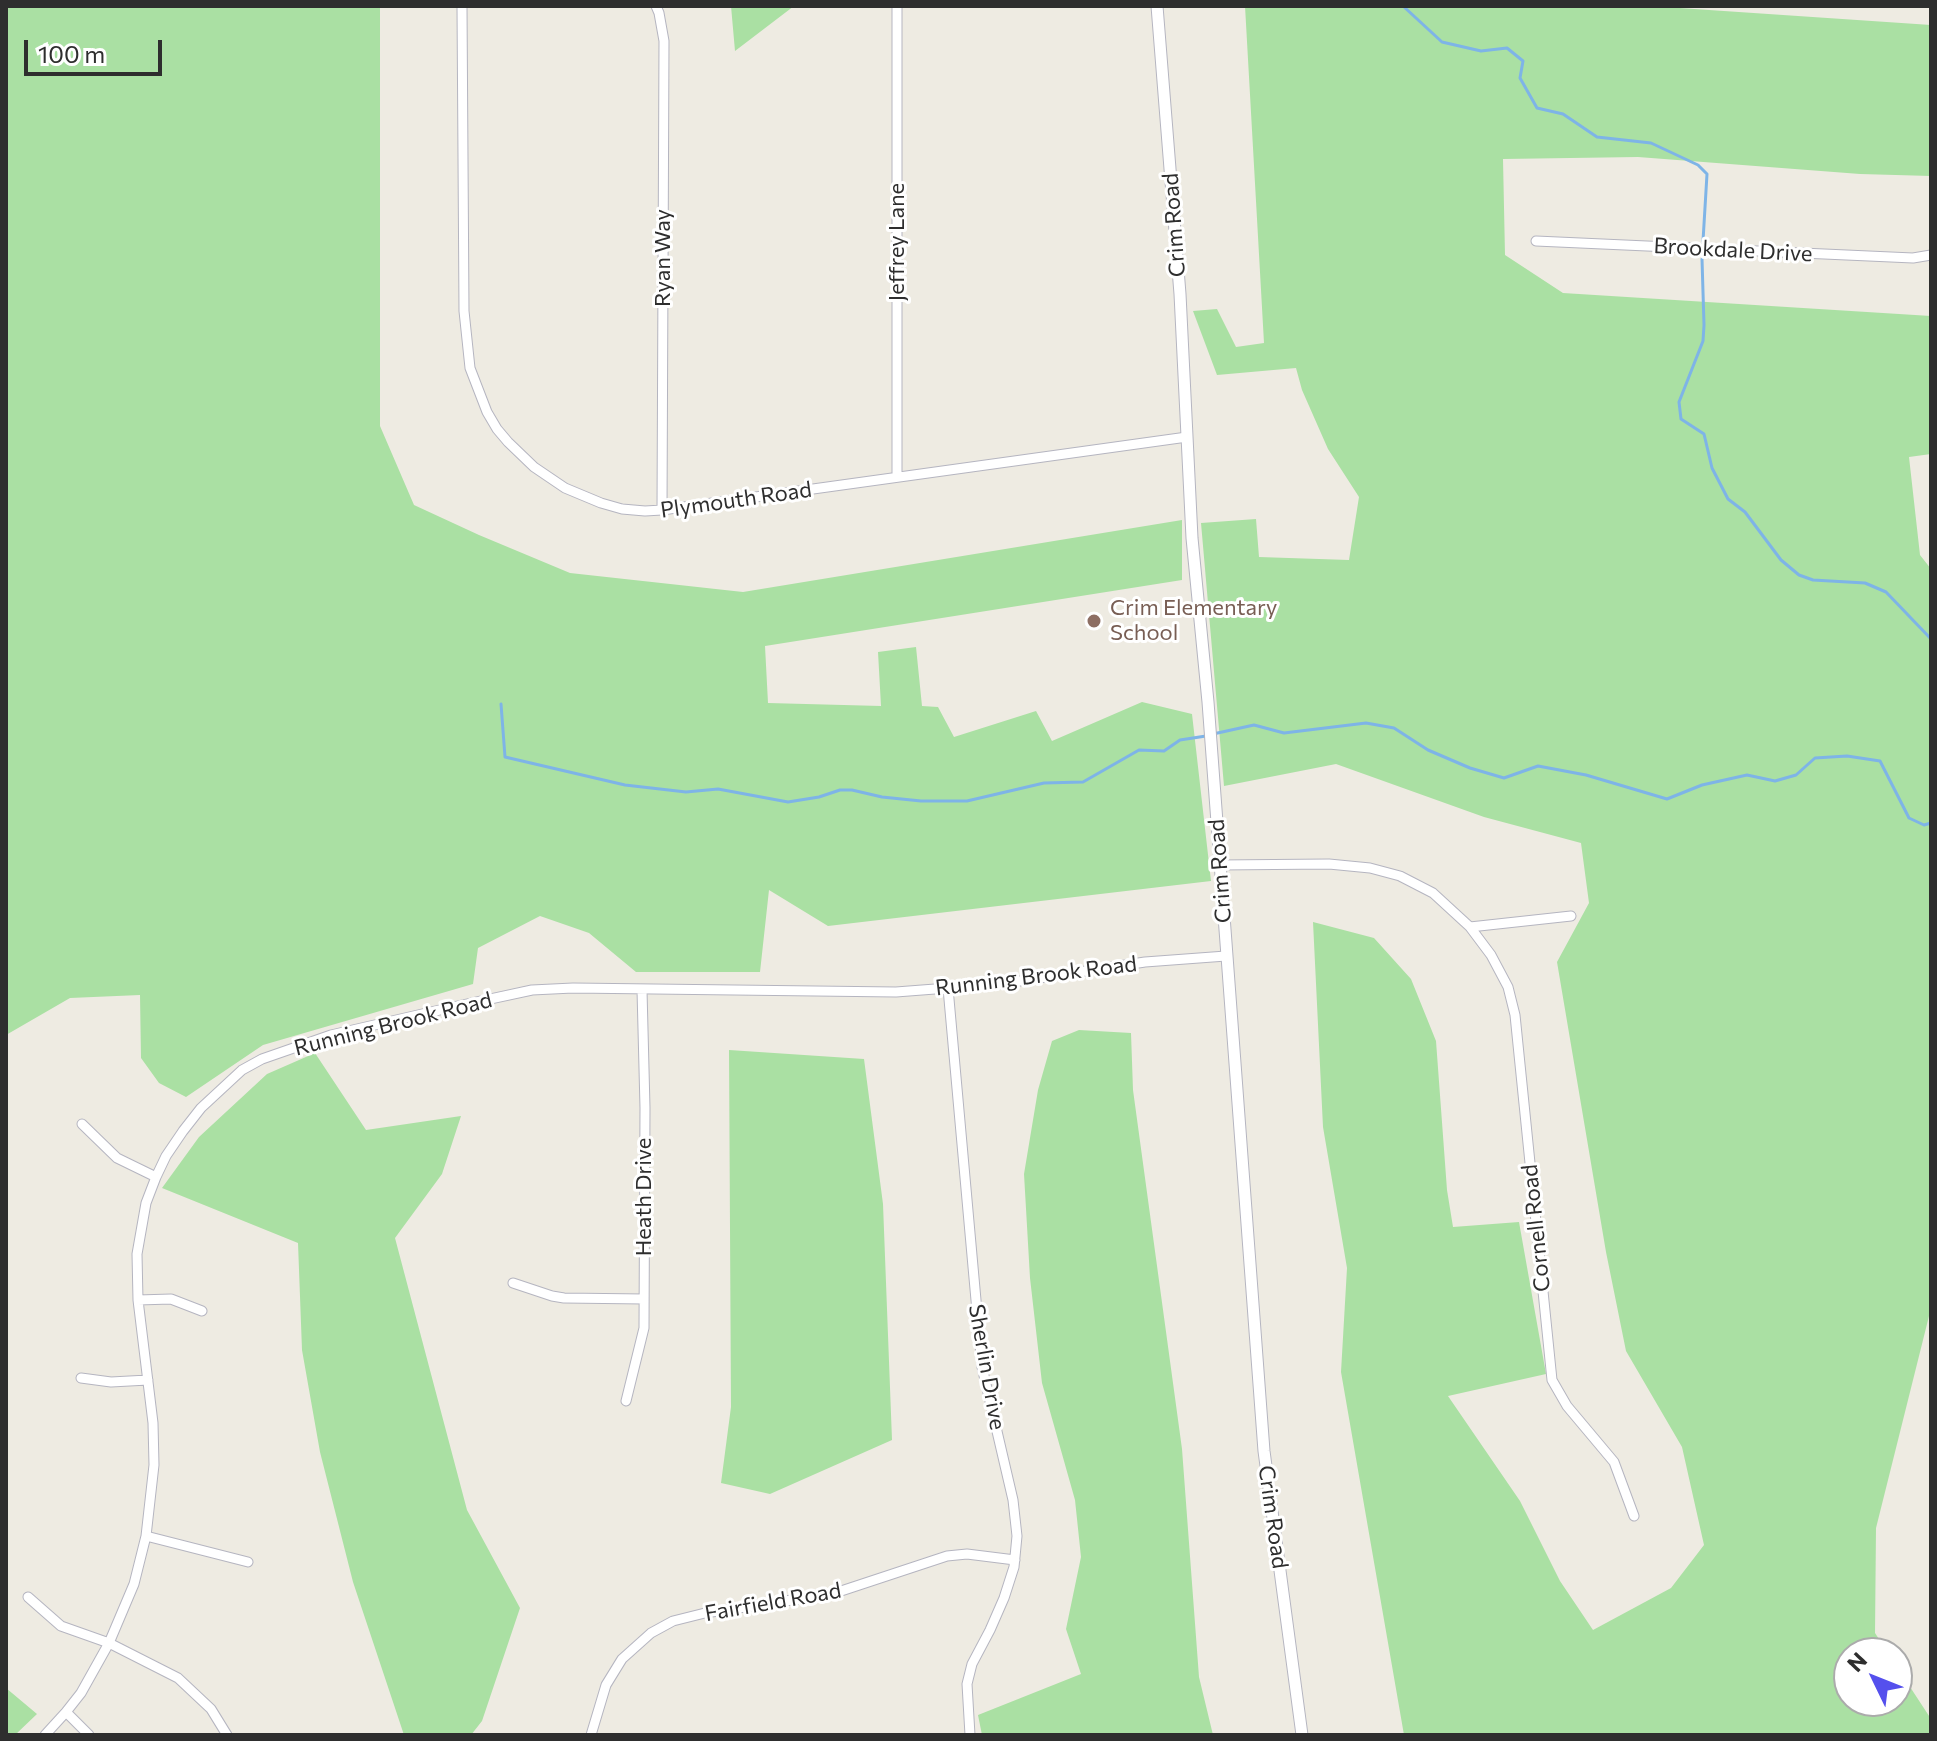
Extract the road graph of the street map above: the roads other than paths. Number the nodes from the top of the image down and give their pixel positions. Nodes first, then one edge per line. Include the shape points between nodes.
1 (462, 6) edge
2 (656, 6) edge
3 (897, 6) edge
4 (1157, 6) edge
5 (1536, 241) dead end
6 (1931, 255) edge
7 (1187, 437) junction
8 (897, 477) junction
9 (662, 510) junction
10 (1219, 865) junction
11 (1571, 916) dead end
12 (1470, 927) junction
13 (1226, 956) junction
14 (948, 988) junction
15 (642, 990) junction
16 (82, 1124) dead end
17 (156, 1177) junction
18 (513, 1283) dead end
19 (644, 1299) junction
20 (138, 1300) junction
21 (202, 1311) dead end
22 (81, 1378) dead end
23 (148, 1380) junction
24 (626, 1401) dead end
25 (1634, 1516) dead end
26 (146, 1536) junction
27 (1015, 1560) junction
28 (248, 1562) dead end
29 (28, 1597) dead end
30 (109, 1643) junction
31 (66, 1712) junction
32 (45, 1735) edge
33 (89, 1735) edge
34 (227, 1735) edge
35 (591, 1735) edge
36 (970, 1735) edge
37 (1302, 1735) edge

1 - 9 street, Plymouth Road via 464,311 474,382 508,442 534,467 601,503
2 - 9 street, Ryan Way via 664,41
3 - 8 street, Jeffrey Lane
4 - 7 street, Crim Road
5 - 6 street, Brookdale Drive
7 - 8 street, Plymouth Road
7 - 10 street, Crim Road
8 - 9 street, Plymouth Road
10 - 12 street, Cornell Road via 1370,868 1433,893
10 - 13 street, Crim Road
11 - 12 street
12 - 25 street, Cornell Road via 1508,987 1515,1015 1552,1380 1614,1462
13 - 14 street, Running Brook Road
13 - 37 street, Crim Road via 1264,1451
14 - 15 street, Running Brook Road
14 - 27 street, Sherlin Drive via 982,1367 1016,1517
15 - 17 street, Running Brook Road via 524,992 331,1035 262,1059 201,1108
15 - 19 street, Heath Drive
16 - 17 street via 117,1158
17 - 20 street, Running Brook Road via 139,1236
18 - 19 street via 564,1298
19 - 24 street, Heath Drive via 641,1343
20 - 21 street via 171,1299
20 - 23 street, Running Brook Road
22 - 23 street
23 - 26 street, Running Brook Road via 154,1465
26 - 28 street
26 - 30 street, Running Brook Road via 134,1584
27 - 35 street, Fairfield Road via 947,1556 832,1594 673,1621 622,1659 606,1685
27 - 36 street, Sherlin Drive via 1004,1598 972,1664 967,1684
29 - 30 street via 61,1626
30 - 31 street, Running Brook Road
30 - 34 street via 178,1678 211,1709
31 - 32 street, Running Brook Road
31 - 33 street

